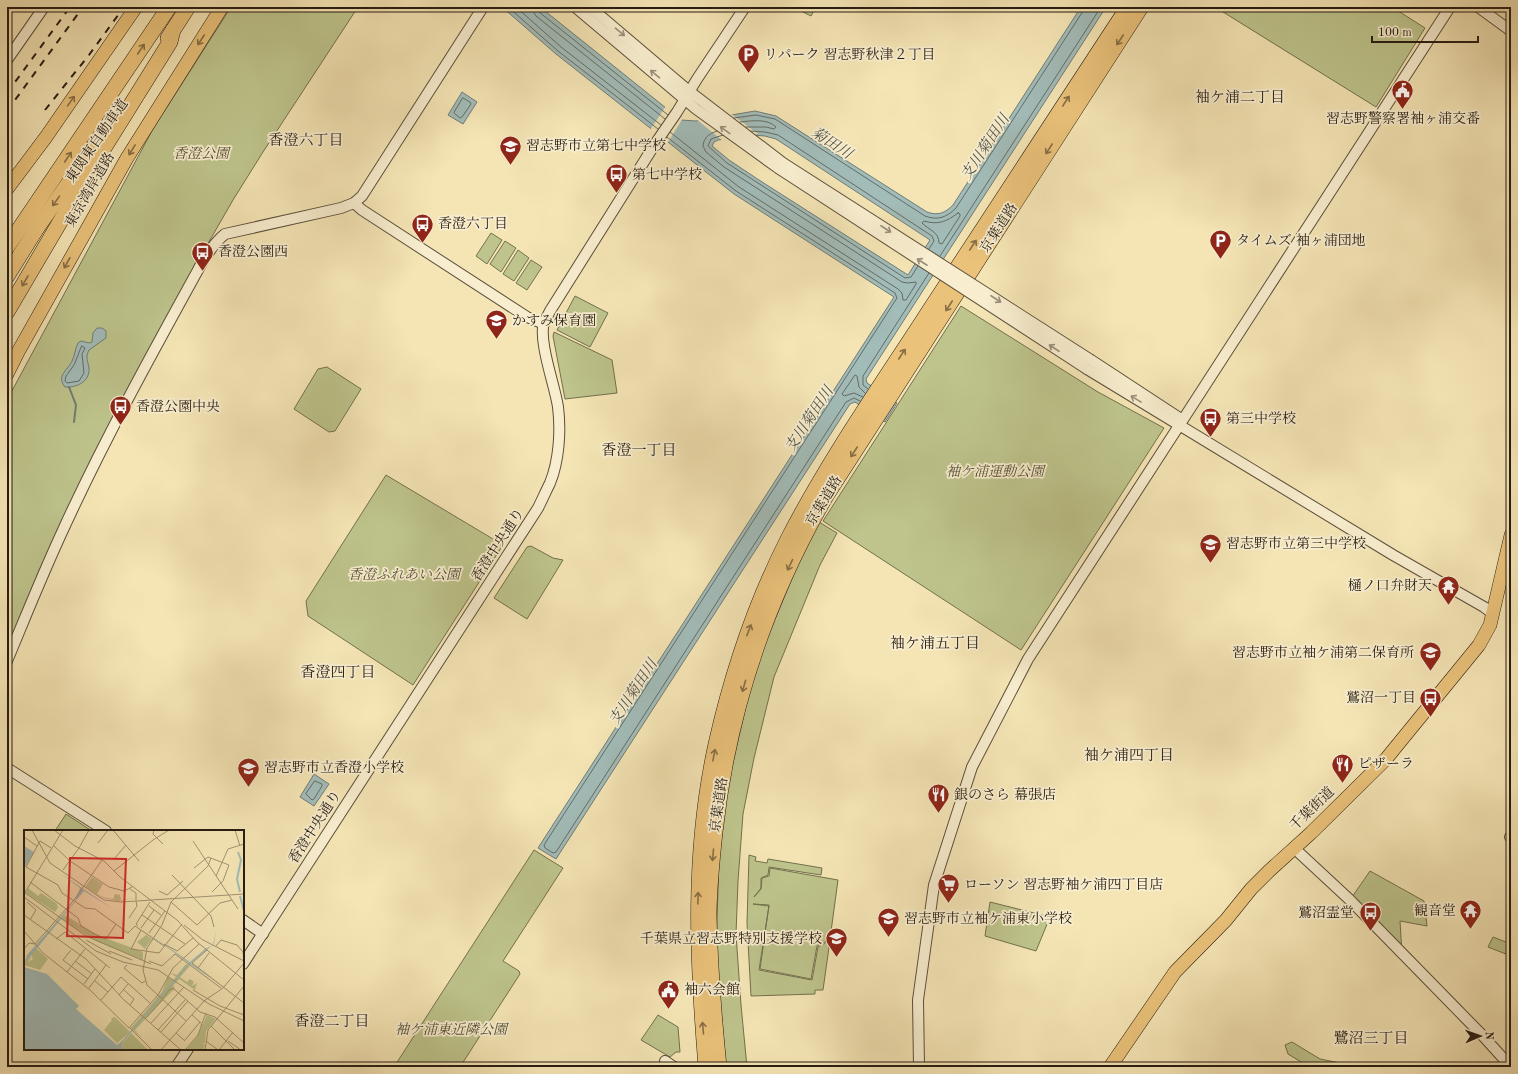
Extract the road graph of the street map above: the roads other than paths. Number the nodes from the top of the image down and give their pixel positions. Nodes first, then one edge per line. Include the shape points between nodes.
1 (44, 7) edge
2 (136, 7) edge
3 (169, 7) edge
4 (188, 7) edge
5 (222, 7) edge
6 (483, 7) edge
7 (575, 7) edge
8 (590, 7) edge
9 (745, 7) edge
10 (1128, 7) edge
11 (1141, 7) edge
12 (1450, 7) edge
13 (1478, 7) edge
14 (173, 30) junction
15 (1511, 31) edge
16 (7, 60) edge
17 (687, 95) junction
18 (7, 190) edge
19 (354, 203) junction
20 (7, 247) edge
21 (7, 276) edge
22 (7, 312) edge
23 (544, 324) junction
24 (7, 374) edge
25 (886, 390) junction
26 (869, 416) junction
27 (1180, 422) junction
28 (1511, 535) edge
29 (1494, 611) junction
30 (7, 661) edge
31 (7, 768) edge
32 (104, 830) edge
33 (1294, 848) junction
34 (244, 921) edge
35 (263, 934) junction
36 (244, 962) edge
37 (187, 1050) edge
38 (665, 1060) dead end
39 (176, 1067) edge
40 (674, 1067) edge
41 (706, 1067) edge
42 (720, 1067) edge
43 (919, 1067) edge
44 (1110, 1067) edge
45 (1511, 1067) edge

1 - 16 street
18 -> 2 highway
20 -> 3 highway, 東関東自動車道
4 - 14 highway, 東関東自動車道
5 -> 24 highway, 東京湾岸道路 via 119,170
6 - 19 street via 363,194
17 -> 7 street
8 -> 17 street
9 - 17 street, 香澄中央通り
25 -> 10 highway, 京葉道路
11 -> 25 highway, 京葉道路
12 - 27 street
13 - 15 street
14 -> 21 highway, 東関東自動車道
14 -> 22 highway via 170,42 94,164
17 - 23 street, 香澄中央通り
17 - 27 street, bridge via 780,166
19 - 23 street via 527,317
19 - 30 street via 342,208 225,234 212,247 143,371 62,531
23 - 35 street, 香澄中央通り via 544,340 558,407 558,445 550,482 528,524
25 - 26 highway, 京葉道路
41 -> 26 highway, 京葉道路 via 698,939 700,860 708,788 722,718 743,646 788,540 824,477
26 -> 42 highway, 京葉道路 via 795,553 779,589 761,634 736,716 722,777 709,915
27 - 29 street via 1485,600
27 - 43 street via 1028,659 972,767 934,885 918,1000
28 - 29 highway, 千葉街道
29 - 33 highway, 千葉街道 via 1479,645 1386,759
31 - 32 street
33 - 44 highway, 千葉街道 via 1175,972
33 - 45 street via 1350,900
34 - 35 street
35 - 36 street, 香澄中央通り
37 - 39 street
38 - 40 street

